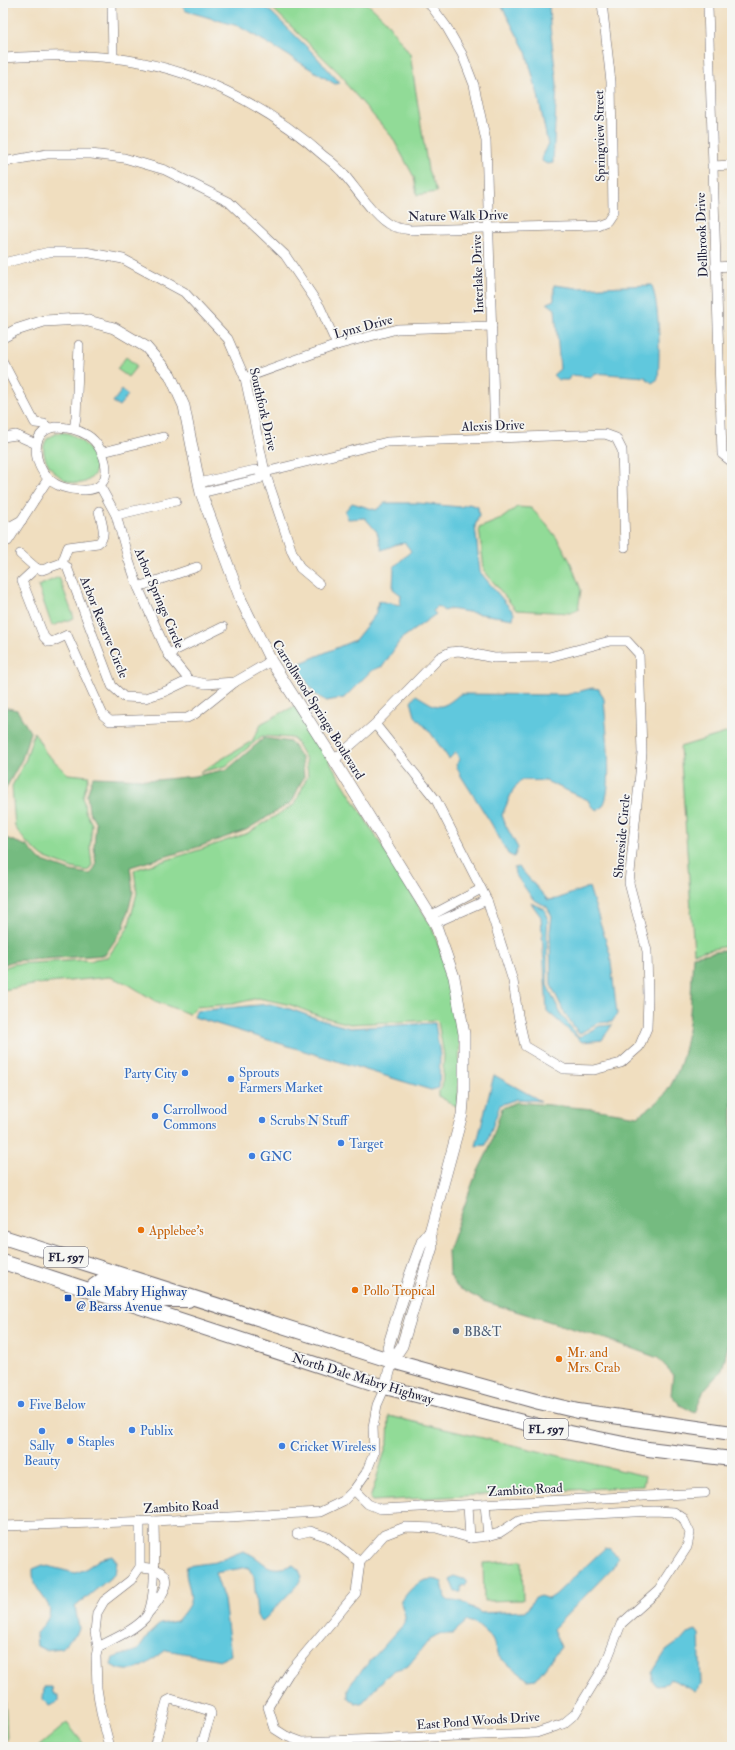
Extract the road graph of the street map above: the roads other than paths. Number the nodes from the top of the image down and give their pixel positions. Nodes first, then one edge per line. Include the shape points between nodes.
1 (112, 3) edge
2 (429, 3) edge
3 (602, 3) edge
4 (709, 3) edge
5 (3, 58) edge
6 (113, 58) junction
7 (3, 162) edge
8 (732, 165) edge
9 (712, 166) junction
10 (562, 226) joint
11 (489, 227) junction
12 (3, 263) edge
13 (715, 266) junction
14 (732, 266) edge
15 (492, 326) junction
16 (3, 337) edge
17 (79, 345) dead end
18 (337, 345) junction
19 (3, 362) edge
20 (245, 378) junction
21 (49, 428) junction
22 (74, 429) junction
23 (3, 437) edge
24 (163, 437) dead end
25 (495, 438) junction
26 (36, 444) junction
27 (103, 452) junction
28 (732, 462) edge
29 (265, 472) junction
30 (48, 479) junction
31 (100, 486) junction
32 (200, 488) junction
33 (176, 501) dead end
34 (99, 511) dead end
35 (116, 515) junction
36 (4, 540) edge
37 (625, 547) dead end
38 (20, 554) dead end
39 (64, 565) junction
40 (197, 566) dead end
41 (36, 568) junction
42 (319, 584) dead end
43 (138, 587) junction
44 (224, 626) dead end
45 (168, 654) junction
46 (271, 661) junction
47 (189, 680) junction
48 (236, 682) junction
49 (375, 724) junction
50 (334, 760) junction
51 (481, 889) junction
52 (486, 900) junction
53 (432, 920) junction
54 (3, 1237) edge
55 (3, 1262) edge
56 (92, 1291) junction
57 (200, 1300) junction
58 (392, 1361) junction
59 (385, 1387) junction
60 (732, 1433) edge
61 (732, 1459) edge
62 (354, 1490) junction
63 (705, 1493) dead end
64 (485, 1504) junction
65 (468, 1505) junction
66 (140, 1521) junction
67 (154, 1521) junction
68 (3, 1526) edge
69 (297, 1534) dead end
70 (488, 1536) junction
71 (470, 1538) junction
72 (360, 1562) junction
73 (140, 1567) junction
74 (154, 1568) junction
75 (150, 1612) junction
76 (98, 1647) junction
77 (110, 1747) edge
78 (154, 1747) edge
79 (201, 1747) edge

1 - 6 street
2 - 11 street, Interlake Drive via 459,49 474,85 486,141
3 - 10 street, Springview Street via 611,82 613,212 607,221 597,225
4 - 9 street, Dellbrook Drive
5 - 6 street, Nature Walk Drive via 64,55
6 - 11 street, Nature Walk Drive via 170,70 209,83 258,107 304,138 335,165 378,216 391,226 410,230
7 - 18 street via 47,154 91,154 124,158 165,170 229,202 285,255 320,307
8 - 9 street
9 - 13 street, Dellbrook Drive
10 - 11 street, Nature Walk Drive
11 - 15 street, Interlake Drive
12 - 20 street, Southfork Drive via 49,252 85,252 123,259 184,292 228,339
13 - 14 street
13 - 28 street, Dellbrook Drive via 722,454
15 - 18 street, Lynx Drive via 397,329
15 - 25 street, Interlake Drive
16 - 32 street, Carrollwood Springs Boulevard via 44,321 81,319 114,328 146,347 170,375 184,406
17 - 22 street
18 - 20 street, Lynx Drive
19 - 21 street via 34,423 44,424
20 - 29 street, Southfork Drive
21 - 22 street
21 - 26 street
22 - 27 street via 88,435
23 - 26 street via 16,435
24 - 27 street
25 - 29 street, Alexis Drive via 387,442
25 - 37 street, Alexis Drive via 605,434 616,438 622,450
26 - 30 street via 35,453
27 - 31 street via 106,467 105,477
29 - 32 street, Alexis Drive via 259,479
29 - 42 street, Southfork Drive via 292,552 300,568
30 - 31 street via 72,490 88,490
30 - 36 street via 23,519 9,527
31 - 35 street, Arbor Springs Circle
32 - 46 street, Carrollwood Springs Boulevard via 241,600
33 - 35 street
34 - 39 street via 104,536 102,540 98,543 68,547
35 - 43 street, Arbor Springs Circle
38 - 41 street
39 - 41 street via 42,570
39 - 47 street, Arbor Reserve Circle via 112,686 124,697 145,698
40 - 43 street
41 - 48 street via 22,581 44,637 49,642 67,635 103,715 110,721 186,718 195,714
43 - 45 street, Arbor Springs Circle
44 - 45 street
45 - 47 street, Arbor Springs Circle
46 - 48 street
46 - 50 street, Carrollwood Springs Boulevard
47 - 48 street via 206,684
49 - 50 street, Shoreside Circle
49 - 51 street, Shoreside Circle via 436,800
49 - 52 street, Shoreside Circle via 440,657 450,652 459,651 494,658 549,657 610,641 627,641 639,654 642,753 629,883 647,951 647,1028 639,1047 621,1063 594,1070 564,1069 525,1046 513,981
50 - 53 street, Carrollwood Springs Boulevard
51 - 52 street, Shoreside Circle
51 - 53 street
52 - 53 street
53 - 58 street, Carrollwood Springs Boulevard via 454,977 463,1026 462,1115 430,1232 422,1242 388,1347
54 - 57 main road, North Dale Mabry Highway / FL 597
55 - 56 main road, North Dale Mabry Highway / FL 597
56 - 57 main road via 94,1286 101,1282 163,1300
56 - 59 main road, North Dale Mabry Highway / FL 597
57 - 58 main road, North Dale Mabry Highway / FL 597
58 - 59 street, Carrollwood Springs Boulevard
58 - 60 main road, North Dale Mabry Highway / FL 597 via 539,1402
59 - 61 main road, North Dale Mabry Highway / FL 597 via 546,1428 648,1449
59 - 62 street, Zambito Road via 377,1405 373,1427 374,1453 366,1474
62 - 65 street, Zambito Road via 368,1504 380,1509
62 - 67 street, Zambito Road via 343,1501 320,1512
63 - 64 street, Zambito Road
64 - 65 street, Zambito Road
64 - 70 street
65 - 71 street
66 - 67 street, Zambito Road
66 - 68 street, Zambito Road
66 - 73 street
67 - 74 street
69 - 72 street via 310,1531 328,1537
70 - 71 street, East Pond Woods Drive
70 - 72 street, East Pond Woods Drive via 524,1519 654,1511 679,1514 688,1525 690,1533 687,1547 659,1590 621,1624 605,1665 575,1714 563,1724 536,1733 302,1742 275,1729 268,1707 289,1673 356,1593
71 - 72 street via 436,1528 405,1527 384,1535
73 - 74 street
73 - 76 street via 131,1580 104,1601 97,1613 95,1632
74 - 75 street
74 - 75 street via 164,1573 167,1580
75 - 76 street via 136,1626
76 - 77 street via 97,1688
78 - 79 street via 167,1701 171,1699 210,1711

